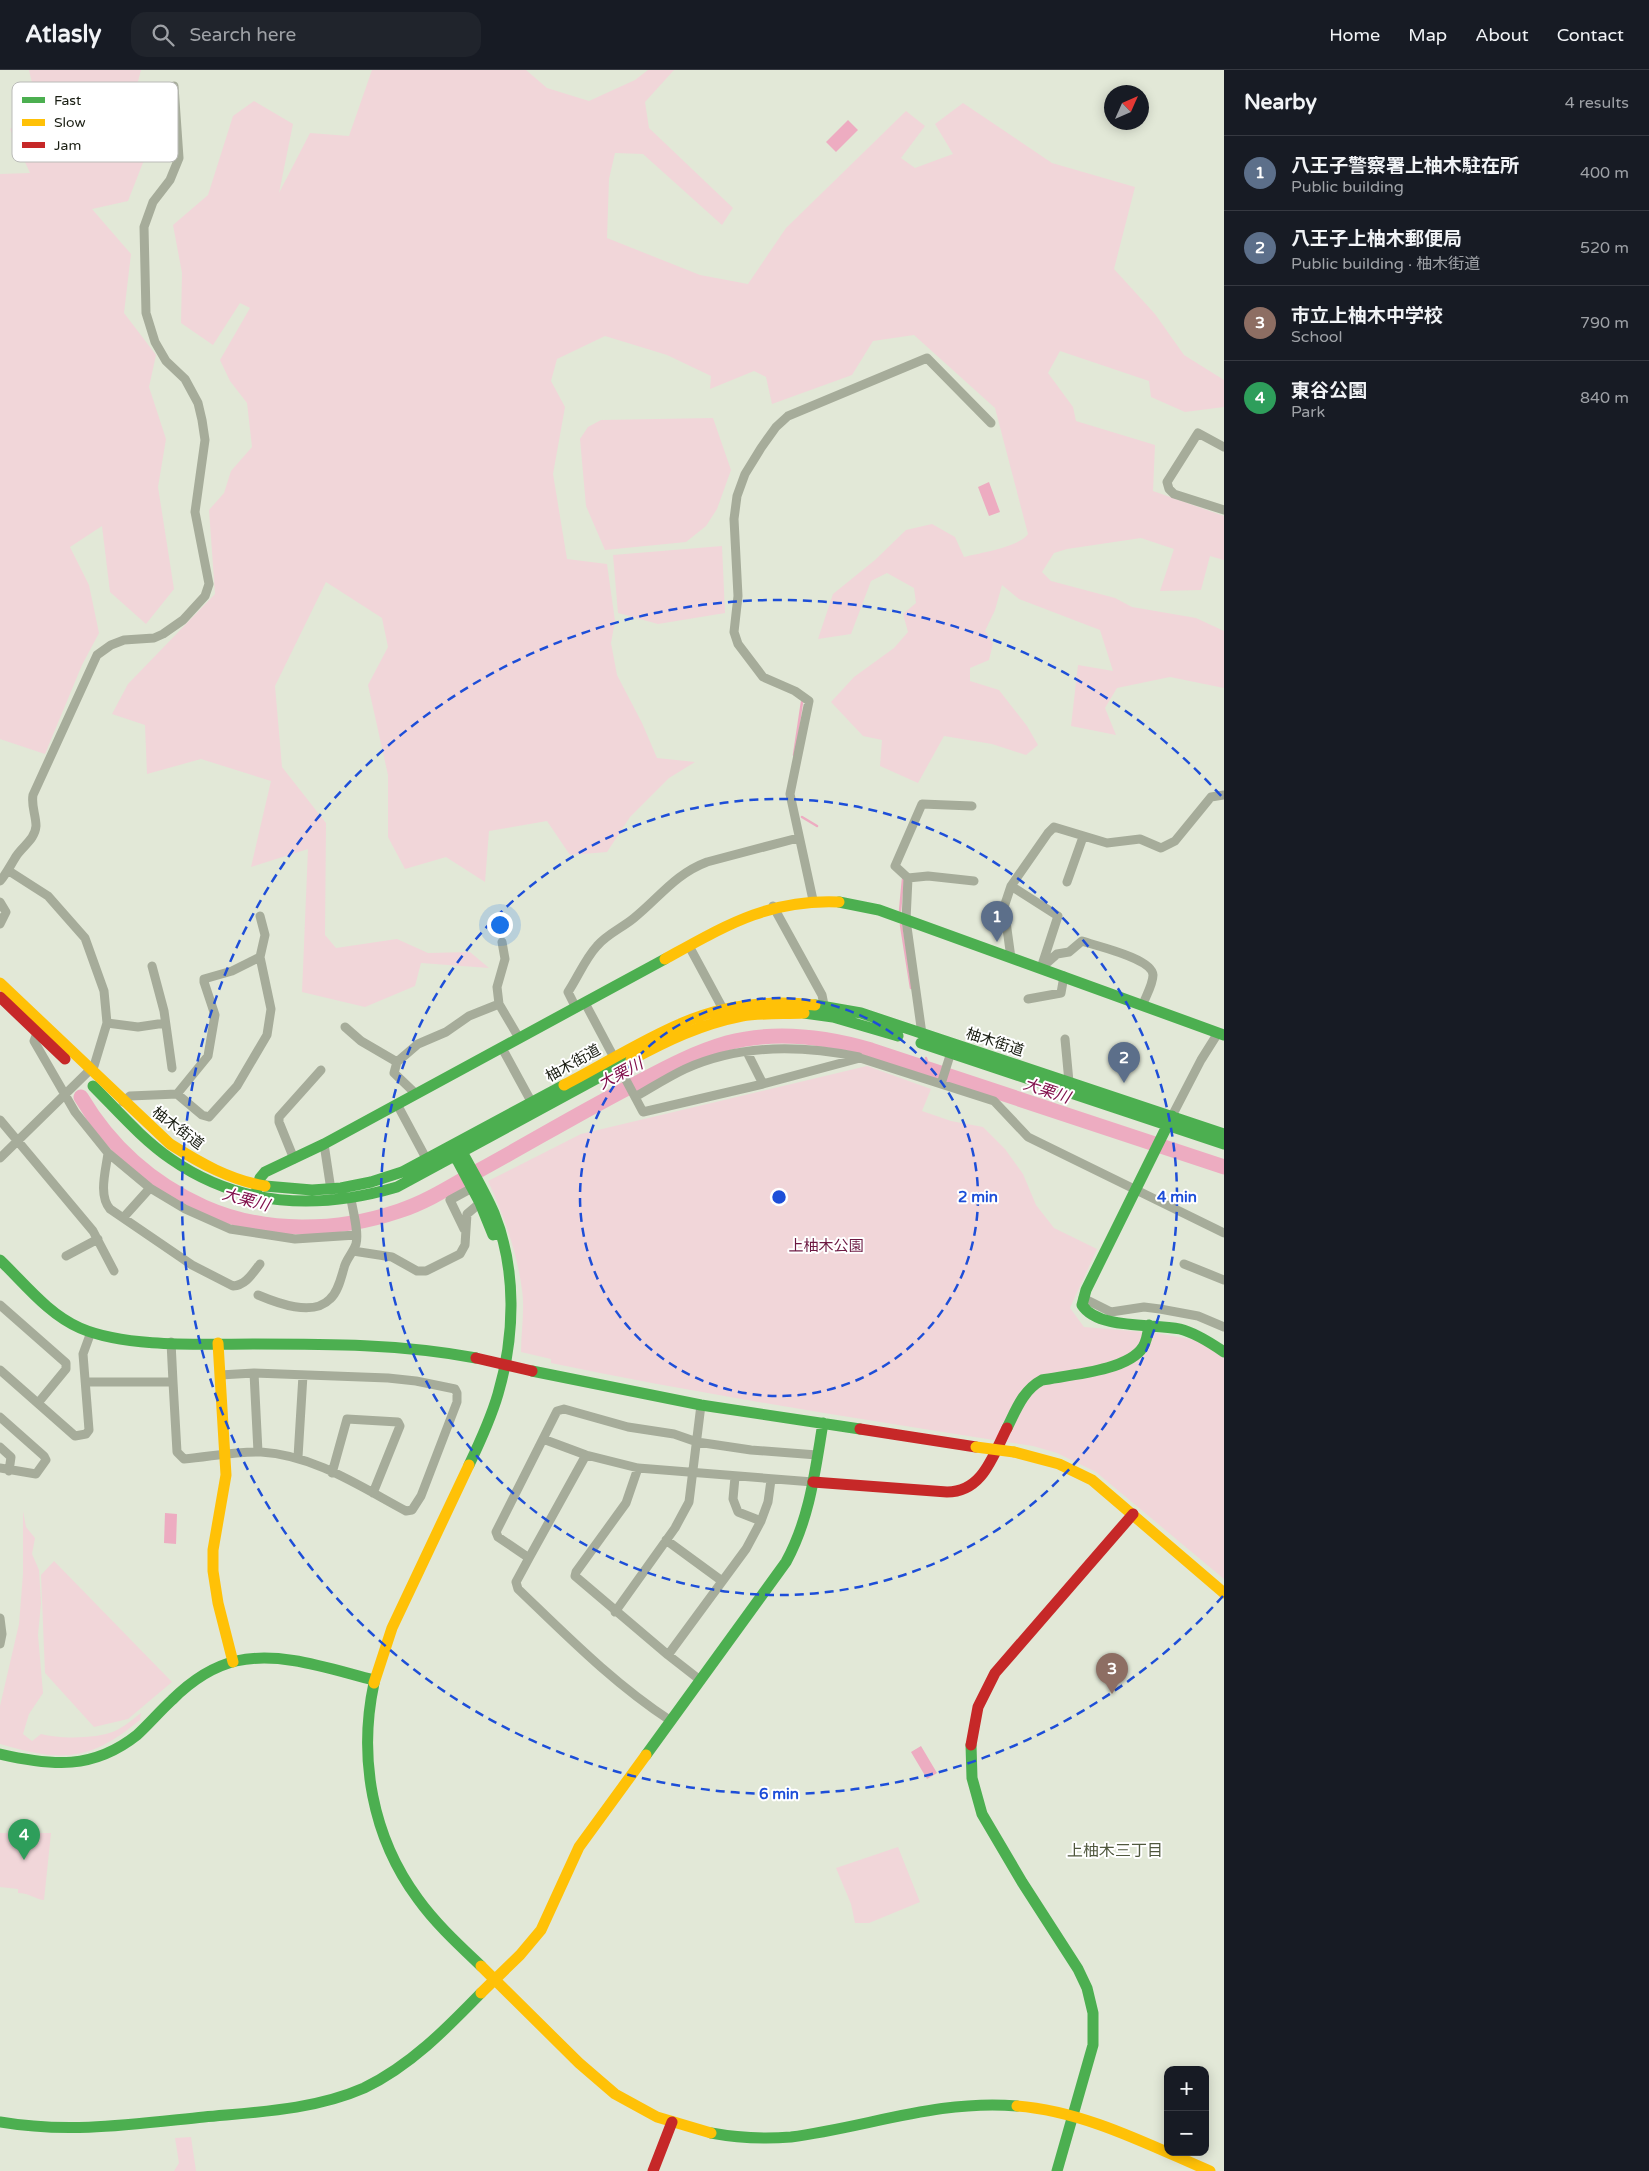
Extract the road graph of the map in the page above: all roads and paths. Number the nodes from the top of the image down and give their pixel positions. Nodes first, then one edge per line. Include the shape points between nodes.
1 (178, 144) edge
2 (178, 160) edge
3 (177, 162) edge
4 (992, 423) dead end
5 (1224, 447) edge
6 (1224, 510) edge
7 (1224, 795) edge
8 (972, 806) dead end
9 (1083, 837) junction
10 (798, 838) junction
11 (9, 871) junction
12 (908, 878) junction
13 (0, 881) edge
14 (974, 881) dead end
15 (1067, 882) dead end
16 (1011, 886) junction
17 (813, 900) junction
18 (0, 902) edge
19 (773, 906) junction
20 (260, 916) dead end
21 (906, 920) junction
22 (0, 924) edge
23 (502, 942) dead end
24 (689, 946) junction
25 (260, 957) junction
26 (1011, 958) junction
27 (152, 966) dead end
28 (1041, 968) junction
29 (1064, 976) junction
30 (0, 983) edge
31 (0, 997) edge
32 (1028, 999) dead end
33 (499, 1004) junction
34 (1143, 1004) junction
35 (580, 1005) junction
36 (824, 1005) junction
37 (723, 1009) junction
38 (107, 1023) junction
39 (165, 1023) junction
40 (345, 1027) dead end
41 (37, 1033) junction
42 (922, 1034) junction
43 (1221, 1034) edge
44 (519, 1038) junction
45 (1065, 1039) dead end
46 (502, 1048) junction
47 (746, 1052) junction
48 (951, 1054) junction
49 (860, 1058) junction
50 (397, 1062) junction
51 (616, 1063) junction
52 (172, 1068) dead end
53 (321, 1070) dead end
54 (84, 1076) junction
55 (1069, 1082) junction
56 (941, 1083) junction
57 (763, 1084) junction
58 (67, 1094) junction
59 (177, 1094) junction
60 (416, 1094) junction
61 (634, 1095) junction
62 (123, 1102) junction
63 (532, 1103) junction
64 (397, 1104) junction
65 (0, 1120) edge
66 (1170, 1120) junction
67 (1224, 1134) edge
68 (18, 1142) junction
69 (324, 1144) junction
70 (1224, 1144) edge
71 (457, 1151) junction
72 (108, 1153) junction
73 (0, 1158) edge
74 (294, 1159) junction
75 (427, 1160) junction
76 (473, 1184) junction
77 (150, 1188) junction
78 (331, 1190) junction
79 (1135, 1190) junction
80 (256, 1191) junction
81 (351, 1199) junction
82 (480, 1203) junction
83 (124, 1218) junction
84 (464, 1230) junction
85 (356, 1233) junction
86 (1224, 1233) edge
87 (98, 1240) junction
88 (353, 1251) junction
89 (66, 1256) dead end
90 (0, 1260) edge
91 (260, 1264) dead end
92 (1184, 1264) dead end
93 (114, 1271) dead end
94 (508, 1278) junction
95 (1224, 1280) edge
96 (258, 1295) dead end
97 (1082, 1298) junction
98 (0, 1305) edge
99 (1149, 1325) junction
100 (1224, 1327) edge
101 (90, 1332) junction
102 (171, 1342) junction
103 (218, 1343) junction
104 (1224, 1352) edge
105 (0, 1370) edge
106 (254, 1373) junction
107 (303, 1374) junction
108 (220, 1375) junction
109 (86, 1382) junction
110 (172, 1382) junction
111 (38, 1403) junction
112 (702, 1405) junction
113 (0, 1418) edge
114 (823, 1423) junction
115 (543, 1439) junction
116 (697, 1442) junction
117 (0, 1447) edge
118 (258, 1452) junction
119 (586, 1455) junction
120 (817, 1455) junction
121 (225, 1456) junction
122 (298, 1457) junction
123 (638, 1468) junction
124 (5, 1470) edge
125 (332, 1473) junction
126 (694, 1474) junction
127 (734, 1477) junction
128 (771, 1480) junction
129 (813, 1482) junction
130 (373, 1493) junction
131 (1133, 1514) junction
132 (761, 1521) junction
133 (666, 1540) junction
134 (529, 1558) junction
135 (722, 1581) junction
136 (1224, 1593) edge
137 (615, 1612) junction
138 (0, 1618) edge
139 (1, 1628) edge
140 (0, 1644) edge
141 (668, 1655) junction
142 (233, 1662) junction
143 (374, 1680) junction
144 (700, 1680) junction
145 (671, 1721) junction
146 (0, 1754) edge
147 (496, 1979) junction
148 (1074, 2115) junction
149 (0, 2122) edge
150 (672, 2122) junction
151 (653, 2171) edge
152 (1057, 2171) edge
153 (1210, 2171) edge

1 - 2 street
3 - 11 street via 170,180 153,202 144,227 146,313 155,342 166,362 185,379 198,403 202,420 205,440 196,512 209,584 205,596 176,625 154,638 124,640 97,655 33,795 34,835
4 - 10 street via 927,358 788,416 776,427 745,474 737,496 734,519 738,596 734,632 738,644 763,677 809,701 790,794
5 - 6 street via 1198,433 1167,482 1174,494
7 - 9 street via 1211,797 1169,846 1161,848 1140,839 1107,843
8 - 12 street via 922,804 895,866
9 - 15 street
9 - 16 street via 1054,827
10 - 17 street
10 - 35 street via 707,862 669,884 635,918 608,935 593,951 568,992
11 - 13 street
11 - 38 street via 48,896 86,938 104,991
12 - 14 street via 928,876
12 - 21 street
16 - 26 street via 1004,907
16 - 28 street via 1058,916
17 - 19 street
17 - 21 street via 855,904
18 - 22 street via 6,912
19 - 24 street via 741,918
19 - 36 street via 822,995
20 - 25 street via 265,935
21 - 26 street
21 - 42 street
23 - 33 street via 505,959 497,986
24 - 35 street
24 - 37 street
25 - 59 street via 232,971 204,979 215,1015 208,1056
25 - 59 street via 271,1008 267,1034 237,1086 209,1117
26 - 28 street
27 - 39 street
28 - 29 street
28 - 34 street via 1057,954 1069,952 1082,941 1130,956 1153,972
29 - 32 street via 1061,993
29 - 34 street
30 - 54 street, 柚木街道
31 - 41 street, 柚木街道
33 - 44 street
33 - 50 street via 424,1040
34 - 43 street
35 - 44 street
35 - 51 street
36 - 37 street, 柚木街道 via 777,1002
36 - 42 street, 柚木街道 via 861,1013
37 - 51 street, 柚木街道 via 679,1024
38 - 39 street via 138,1027
38 - 54 street via 96,1061
39 - 52 street
40 - 50 street via 361,1041
41 - 54 street, 柚木街道
41 - 58 street via 34,1041
42 - 48 street, 柚木街道
43 - 66 street via 1201,1060
44 - 46 street
45 - 55 street
46 - 60 street
46 - 63 street
47 - 49 street via 800,1048
47 - 57 street
47 - 61 street via 686,1069
48 - 51 street, 柚木街道 via 833,1017 805,1013 760,1014 703,1026
48 - 55 street, 柚木街道
48 - 56 street
48 - 66 street, 柚木街道
49 - 56 street
49 - 57 street
50 - 60 street via 394,1073
51 - 61 street
51 - 63 street, 柚木街道
51 - 71 street, 柚木街道
53 - 74 street via 279,1117
54 - 58 street
54 - 62 street, 柚木街道
54 - 80 street, 柚木街道 via 172,1159 211,1181
55 - 66 street, 柚木街道
56 - 79 street via 994,1101 1028,1137
57 - 61 street via 642,1112
58 - 68 street
58 - 72 street via 75,1112
59 - 62 street via 130,1096
60 - 64 street
62 - 80 street, 柚木街道 via 184,1154
63 - 71 street, 柚木街道
64 - 69 street
64 - 75 street
65 - 68 street
66 - 67 street, 柚木街道
66 - 70 street, 柚木街道
66 - 79 street
68 - 73 street
68 - 87 street
69 - 74 street
69 - 78 street
71 - 75 street, 柚木街道
71 - 76 street
71 - 81 street, 柚木街道 via 396,1187 372,1196
72 - 77 street
72 - 83 street via 103,1194 105,1203
74 - 80 street via 267,1169
75 - 78 street, 柚木街道 via 380,1180
76 - 82 street
76 - 84 street via 450,1200
76 - 94 street via 498,1224 507,1254
77 - 83 street
77 - 85 street via 230,1229 295,1239
78 - 80 street, 柚木街道
79 - 86 street
79 - 97 street
80 - 81 street, 柚木街道 via 293,1201
81 - 85 street
82 - 84 street via 467,1214
82 - 94 street
83 - 91 street via 192,1264 233,1286 245,1282
84 - 88 street via 465,1245 460,1254 426,1271 417,1271 392,1257
85 - 88 street
87 - 89 street
87 - 93 street
88 - 96 street via 346,1260 332,1298 324,1304 311,1308 294,1306
90 - 101 street via 54,1312
92 - 95 street
94 - 143 street via 510,1340 496,1404 394,1624
97 - 99 street via 1084,1310 1094,1317
97 - 100 street via 1111,1312 1144,1307 1160,1309 1198,1316
98 - 111 street via 66,1363 66,1369
99 - 104 street via 1189,1331
99 - 129 street via 1144,1346 1124,1363 1034,1384 1025,1393 984,1473 969,1488 947,1492
101 - 102 street via 124,1340
101 - 109 street via 83,1354
102 - 103 street
102 - 110 street
103 - 108 street
103 - 112 street, bridge via 418,1348
105 - 111 street
106 - 107 street
106 - 108 street
106 - 118 street
107 - 122 street
107 - 130 street via 416,1380 456,1391 454,1413 421,1496 412,1510 406,1512
108 - 121 street
109 - 110 street
109 - 111 street via 89,1430 86,1434 75,1436
110 - 121 street via 177,1452 184,1459
112 - 114 street
112 - 116 street
113 - 124 street via 46,1460 36,1474
114 - 120 street
114 - 131 street, bridge via 1044,1459 1092,1480
115 - 116 street via 557,1411 564,1410
115 - 119 street
115 - 134 street via 496,1532 498,1538
116 - 120 street
116 - 126 street
117 - 124 street via 12,1457
118 - 121 street
118 - 122 street
119 - 123 street
119 - 134 street
120 - 129 street
121 - 142 street via 225,1491 213,1550 213,1571
122 - 125 street
123 - 126 street
123 - 137 street via 626,1503 575,1576
125 - 130 street
125 - 130 street via 347,1419 398,1422 400,1426
126 - 127 street
126 - 133 street via 690,1502
127 - 128 street
127 - 132 street via 733,1499 738,1512
128 - 129 street
128 - 132 street
129 - 144 street via 806,1523 793,1552
131 - 136 street
131 - 148 street via 995,1673 978,1707 971,1738 972,1778 982,1814 1078,1969 1090,1999 1094,2045
132 - 135 street via 746,1549
133 - 135 street
133 - 137 street
134 - 145 street via 516,1582 518,1589 586,1654
135 - 141 street
137 - 141 street
138 - 139 street
139 - 140 street
141 - 144 street
142 - 143 street via 253,1658 280,1659
142 - 146 street via 191,1682 137,1734 100,1756 84,1761 42,1764
143 - 147 street via 368,1720 367,1761 374,1805 384,1837 418,1898 448,1933
144 - 145 street
145 - 147 street via 579,1848 542,1930
147 - 149 street via 426,2048 404,2065 369,2086 342,2096 202,2117 80,2130
147 - 150 street via 615,2094
148 - 150 street via 1033,2106 959,2105 788,2137 738,2137 704,2132
148 - 152 street
148 - 153 street
150 - 151 street

